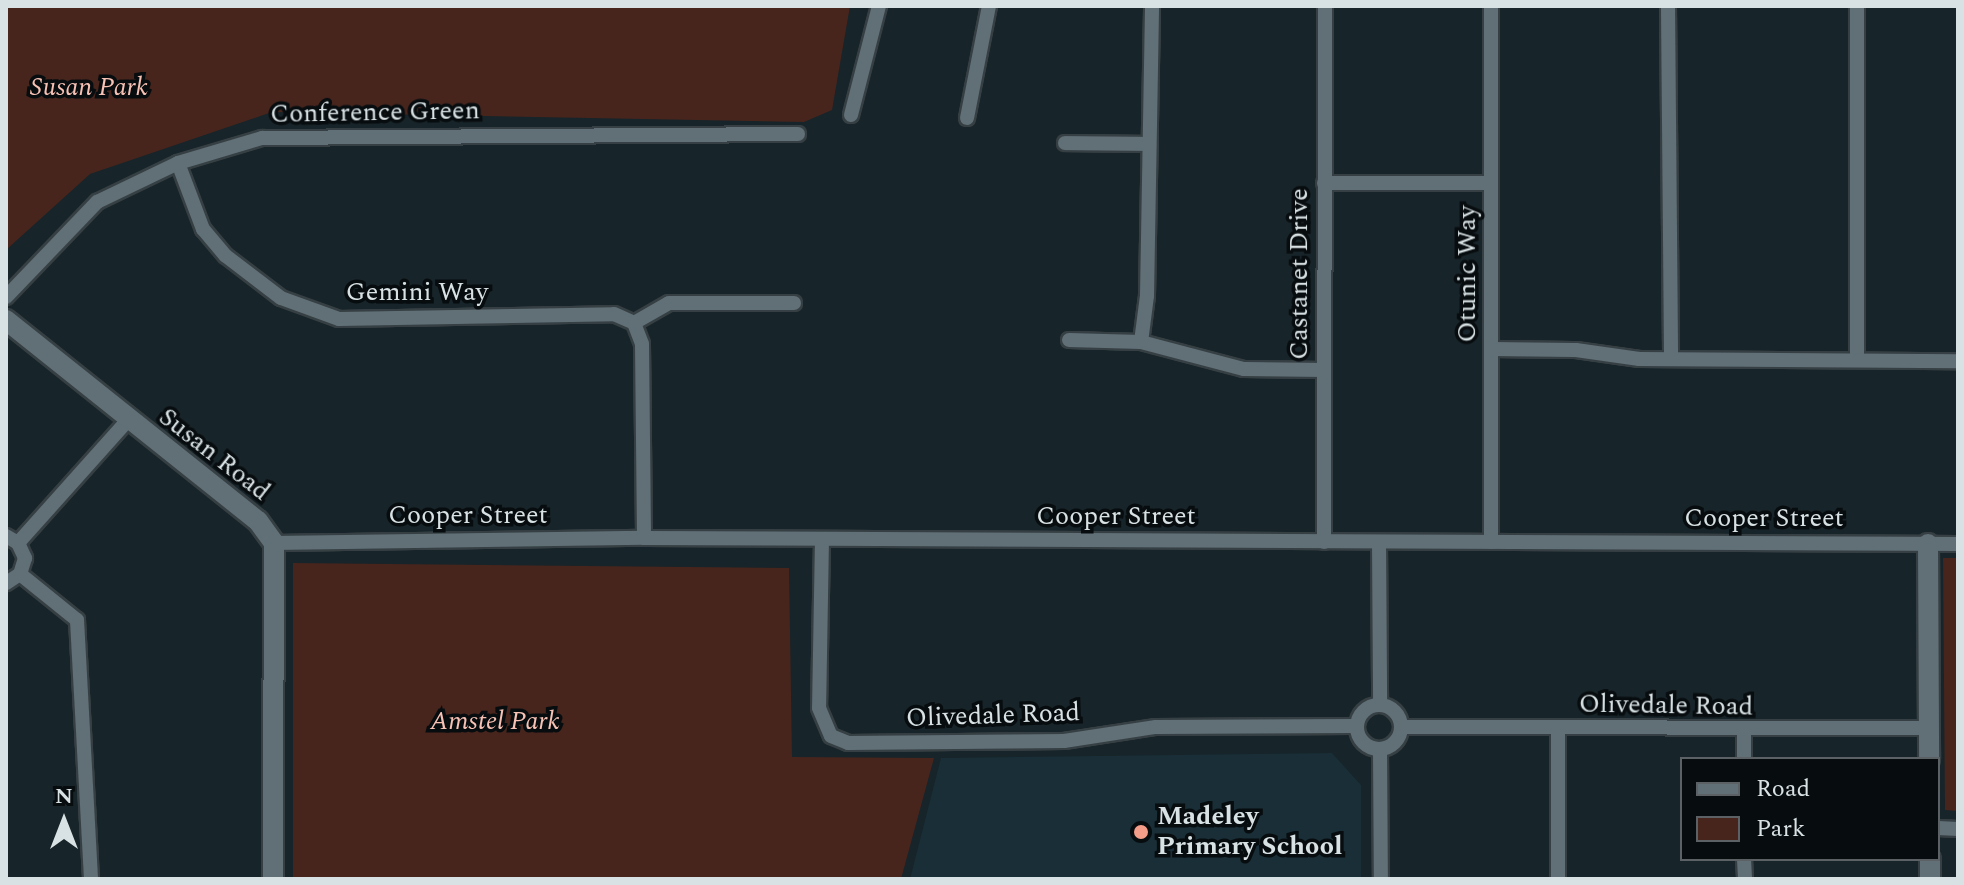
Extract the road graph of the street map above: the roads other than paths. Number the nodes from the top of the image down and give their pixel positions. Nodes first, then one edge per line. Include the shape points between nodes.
1 (879, 6) edge
2 (989, 6) edge
3 (1152, 6) edge
4 (1325, 6) edge
5 (1491, 6) edge
6 (1668, 6) edge
7 (1857, 6) edge
8 (851, 115) dead end
9 (967, 118) dead end
10 (798, 134) dead end
11 (1065, 143) dead end
12 (1148, 144) junction
13 (178, 163) junction
14 (1324, 183) junction
15 (1491, 183) junction
16 (6, 297) edge
17 (794, 303) dead end
18 (6, 320) edge
19 (634, 323) junction
20 (1069, 340) dead end
21 (1141, 342) junction
22 (1492, 349) junction
23 (1671, 357) junction
24 (1857, 359) junction
25 (1958, 361) edge
26 (1324, 370) junction
27 (128, 420) junction
28 (644, 538) junction
29 (822, 539) junction
30 (12, 540) edge
31 (1324, 542) junction
32 (1379, 542) junction
33 (1491, 542) junction
34 (274, 543) junction
35 (1928, 544) junction
36 (1958, 544) edge
37 (20, 574) junction
38 (6, 583) edge
39 (1380, 705) junction
40 (1357, 726) junction
41 (1402, 727) junction
42 (1929, 728) junction
43 (1558, 729) junction
44 (1744, 731) junction
45 (1380, 750) junction
46 (1744, 757) edge
47 (1929, 757) edge
48 (91, 879) edge
49 (273, 879) edge
50 (1381, 879) edge
51 (1558, 879) edge

1 - 8 street
2 - 9 street
3 - 12 street
4 - 14 street, Castanet Drive
5 - 15 street, Otunic Way
6 - 23 street
7 - 24 street
10 - 13 street, Conference Green via 262,138
11 - 12 street
12 - 21 street via 1147,296
13 - 16 street, Conference Green via 97,202
13 - 19 street, Gemini Way via 203,229 226,256 281,298 339,319 614,314
14 - 15 street
14 - 26 street, Castanet Drive
15 - 22 street, Otunic Way
17 - 19 street via 669,303
18 - 27 street, Susan Road
19 - 28 street via 642,344
20 - 21 street
21 - 26 street via 1244,369
22 - 23 street
22 - 33 street, Otunic Way
23 - 24 street
24 - 25 street
26 - 31 street, Castanet Drive
27 - 30 street
27 - 34 street, Susan Road via 258,521
28 - 29 street, Cooper Street
28 - 34 street, Cooper Street
29 - 31 street, Cooper Street
29 - 40 street, Olivedale Road via 819,708 831,736 848,743 1064,741 1156,727
30 - 37 street via 25,558
31 - 32 street, Cooper Street
32 - 33 street, Cooper Street
32 - 39 street
33 - 35 street, Cooper Street
34 - 49 street
35 - 36 street, Cooper Street
35 - 42 street
37 - 38 street
37 - 48 street via 77,620
39 - 40 street via 1363,712
39 - 41 street via 1394,710
40 - 45 street via 1365,745
41 - 43 street, Olivedale Road
41 - 45 street via 1397,741
42 - 44 street, Olivedale Road
42 - 47 street
43 - 44 street, Olivedale Road
43 - 51 street
44 - 46 street
45 - 50 street

